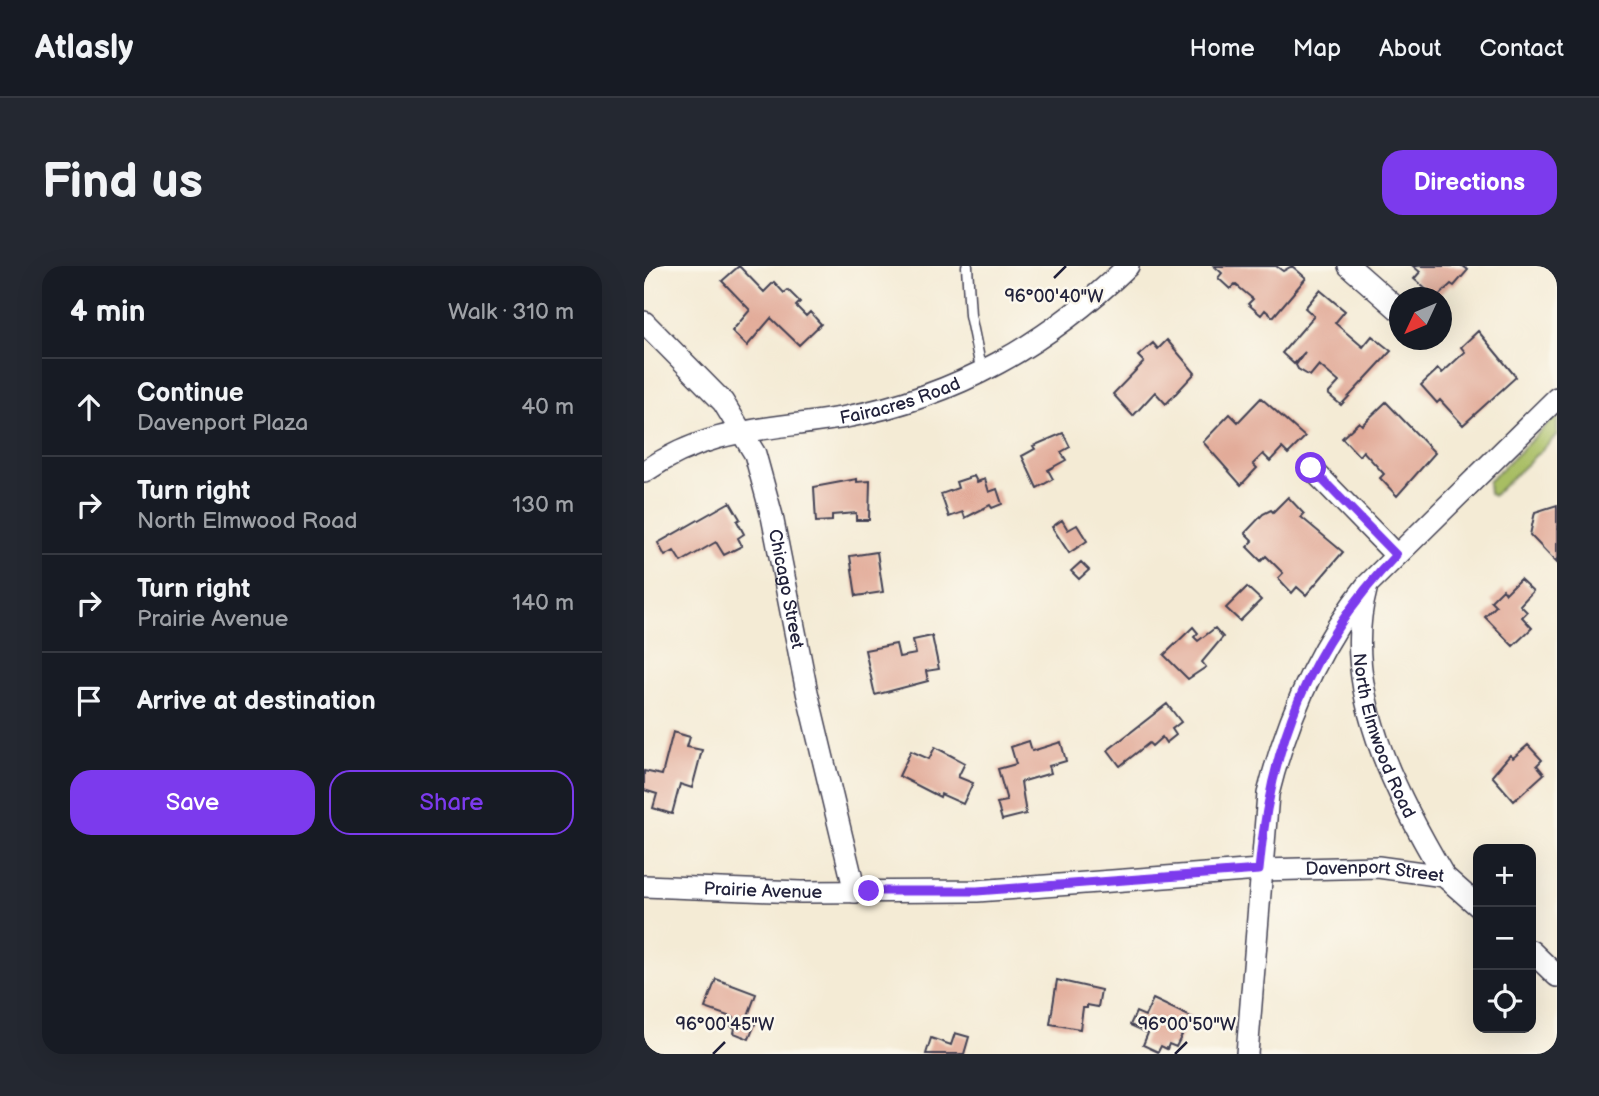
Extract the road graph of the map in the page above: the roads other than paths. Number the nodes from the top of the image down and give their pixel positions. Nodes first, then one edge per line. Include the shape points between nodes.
1 (967, 266) edge
2 (1128, 266) edge
3 (1349, 266) edge
4 (1389, 301) edge
5 (644, 322) edge
6 (982, 373) junction
7 (1557, 398) edge
8 (741, 431) junction
9 (1311, 468) dead end
10 (644, 472) edge
11 (1396, 555) junction
12 (1367, 585) junction
13 (1259, 870) junction
14 (1444, 876) junction
15 (644, 886) edge
16 (855, 892) junction
17 (1473, 902) edge
18 (1536, 956) edge
19 (1557, 976) edge
20 (1247, 1054) edge

1 - 6 lane via 970,315
2 - 6 street, Fairacres Road via 1054,326
3 - 4 street
5 - 8 street, Chicago Street via 723,402
6 - 8 street, Fairacres Road via 885,409
7 - 11 street
8 - 10 street, Fairacres Road via 688,446
8 - 16 street, Chicago Street via 755,454 772,516 807,692
9 - 11 street
11 - 12 street
12 - 13 street via 1312,670 1287,727 1268,794
12 - 14 street, North Elmwood Road via 1359,633 1376,732 1405,811
13 - 14 street, Davenport Street via 1378,867
13 - 16 street, Prairie Avenue via 977,891
13 - 20 street
14 - 17 street, Davenport Street
15 - 16 street, Prairie Avenue
18 - 19 street

